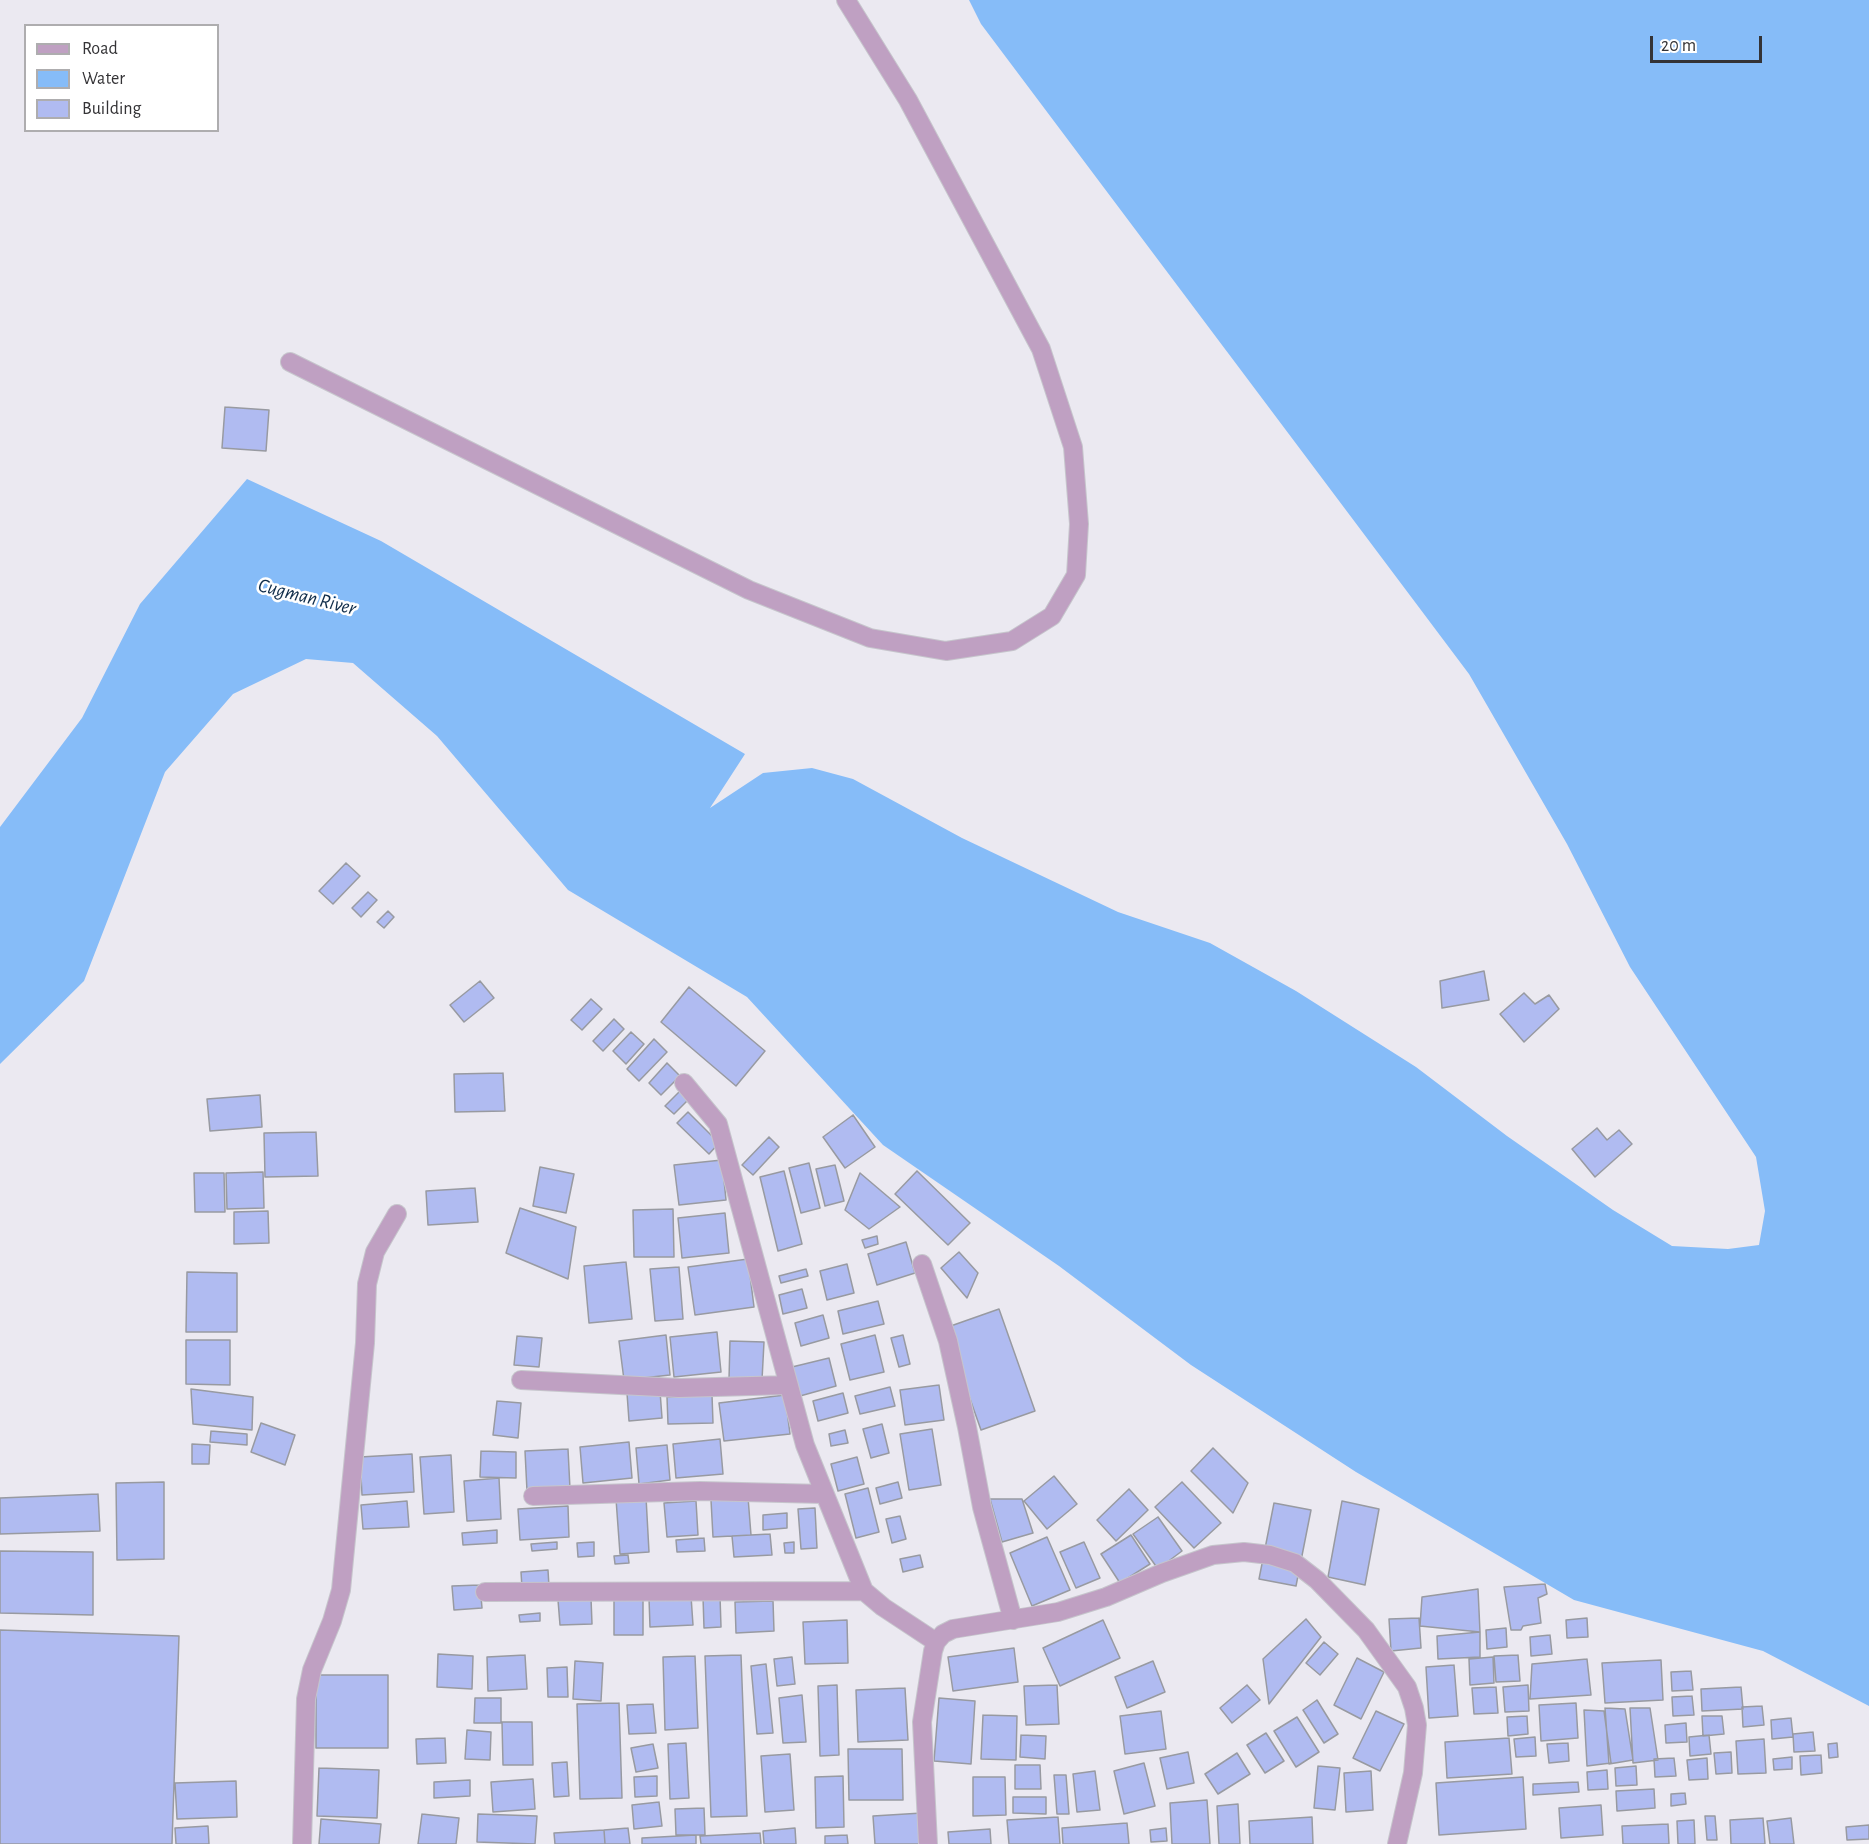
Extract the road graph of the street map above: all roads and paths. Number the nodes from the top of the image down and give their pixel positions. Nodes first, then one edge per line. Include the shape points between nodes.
1 (846, 0) edge
2 (290, 362) dead end
3 (684, 1083) dead end
4 (397, 1214) dead end
5 (922, 1264) dead end
6 (521, 1380) dead end
7 (789, 1384) junction
8 (824, 1494) junction
9 (534, 1496) dead end
10 (864, 1591) junction
11 (485, 1592) dead end
12 (1013, 1620) junction
13 (936, 1642) junction
14 (302, 1844) edge
15 (928, 1844) edge
16 (1396, 1844) edge

1 - 2 street via 908,100 1041,349 1073,447 1079,524 1076,575 1052,616 1012,641 946,651 870,638 749,590
3 - 7 street via 718,1124
4 - 14 street via 375,1252 367,1284 365,1343 341,1590 312,1670 306,1699
5 - 12 street via 948,1341 982,1507
6 - 7 street via 679,1388
7 - 8 street via 805,1445
8 - 9 street via 700,1491
8 - 10 street
10 - 11 street
10 - 13 street
12 - 13 street via 953,1629
12 - 16 street via 1082,1605 1213,1555 1244,1552 1295,1563 1366,1630 1407,1687 1417,1725 1413,1773
13 - 15 street via 922,1722

